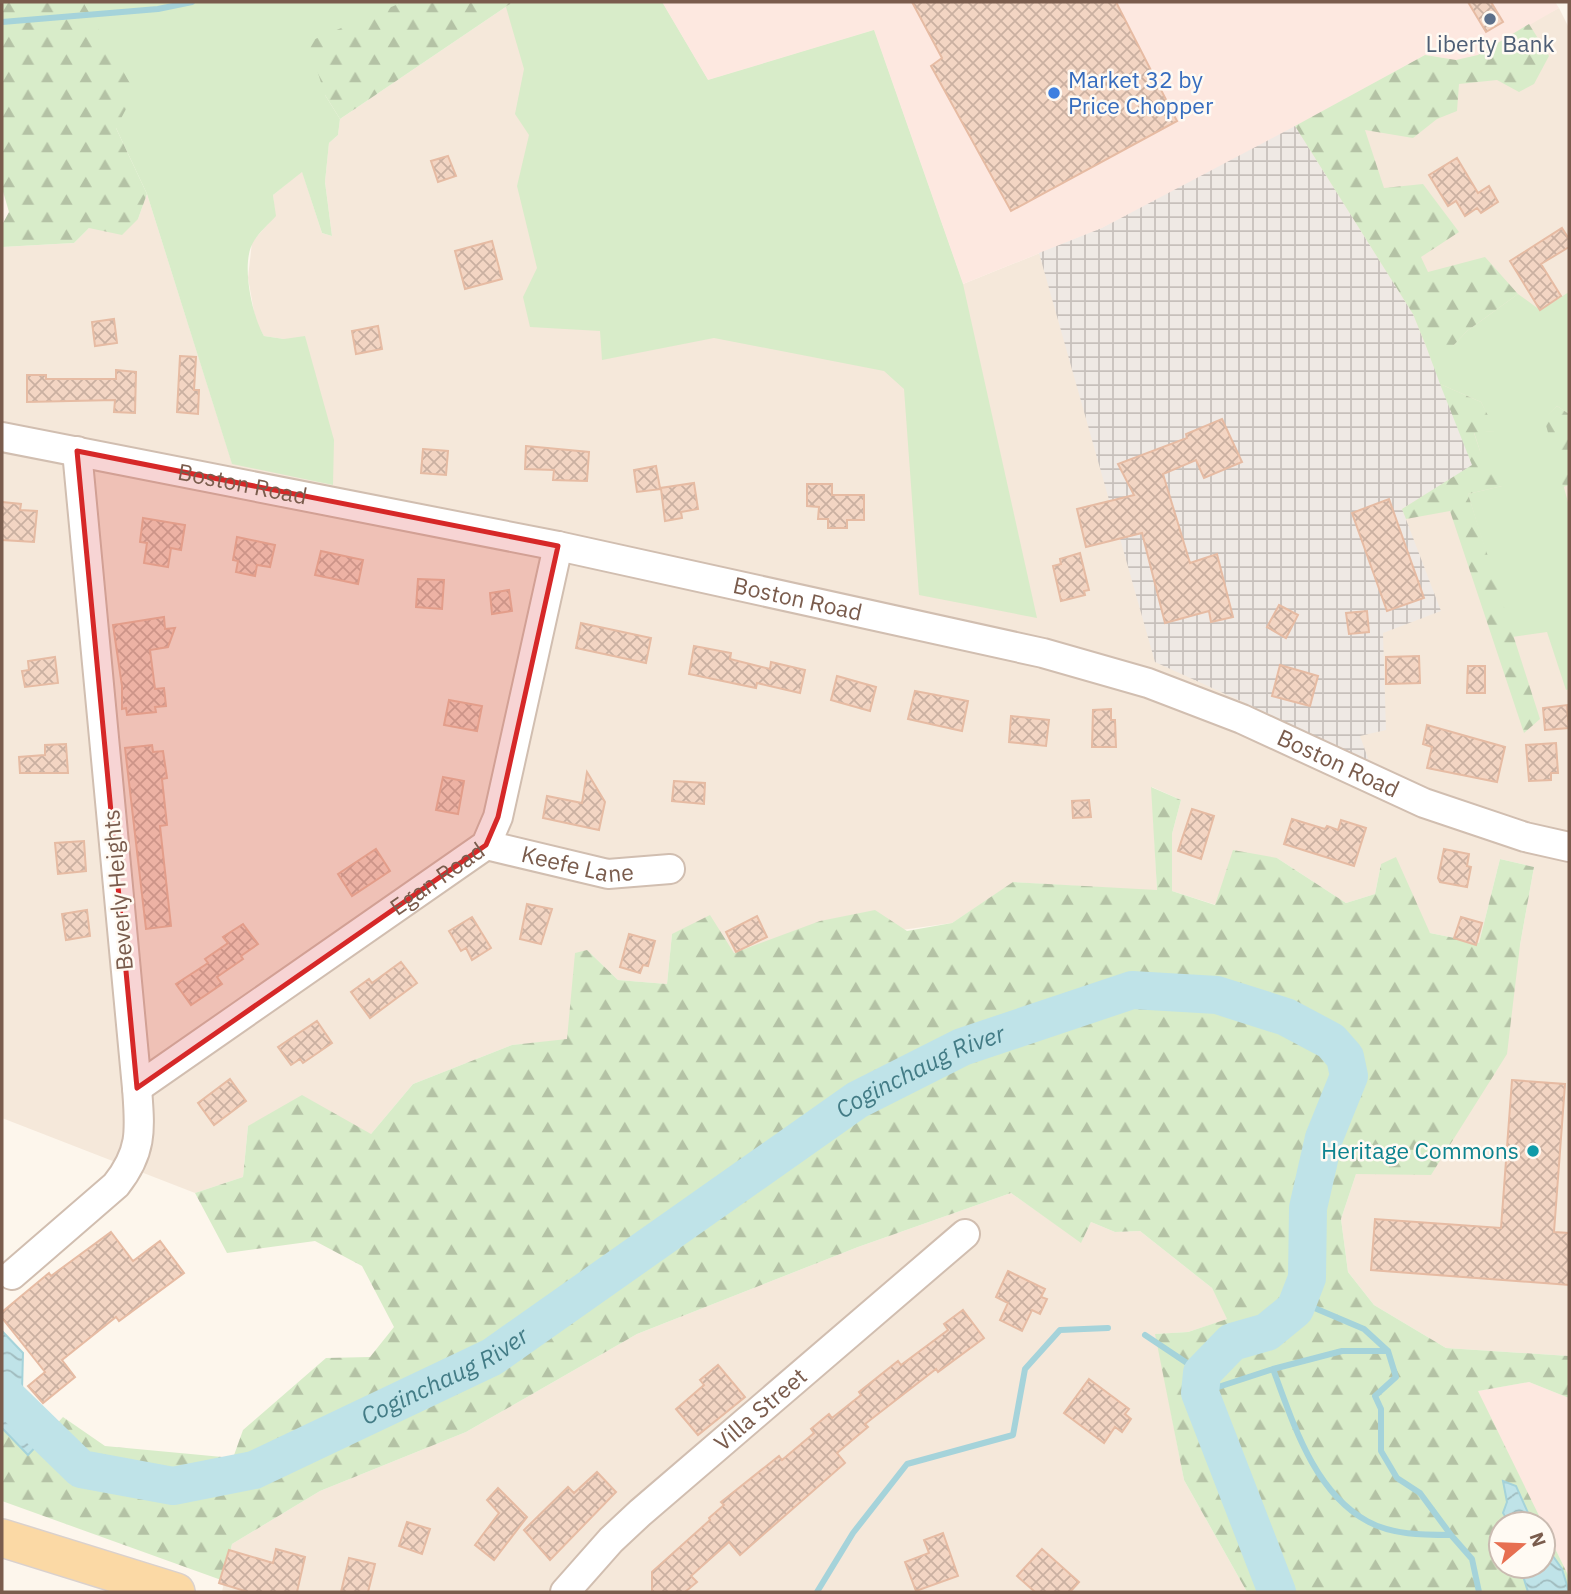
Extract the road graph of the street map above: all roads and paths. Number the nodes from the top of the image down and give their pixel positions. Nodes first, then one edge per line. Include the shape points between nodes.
1 (2, 437) edge
2 (77, 451) junction
3 (558, 546) junction
4 (486, 845) junction
5 (1569, 847) edge
6 (670, 869) dead end
7 (136, 1088) junction
8 (965, 1234) dead end
9 (12, 1275) dead end
10 (2, 1538) edge
11 (176, 1592) edge
12 (565, 1592) edge

1 - 2 street, Boston Road
2 - 3 street, Boston Road
2 - 7 street, Beverly Heights
3 - 4 street, Egan Road via 498,817
3 - 5 street, Boston Road via 1043,653 1148,683 1242,719 1424,803
4 - 6 street, Keefe Lane via 608,874
4 - 7 street, Egan Road
7 - 9 street, Beverly Heights via 138,1144 130,1167 116,1185
8 - 12 street, Villa Street via 641,1512
10 - 11 main road

